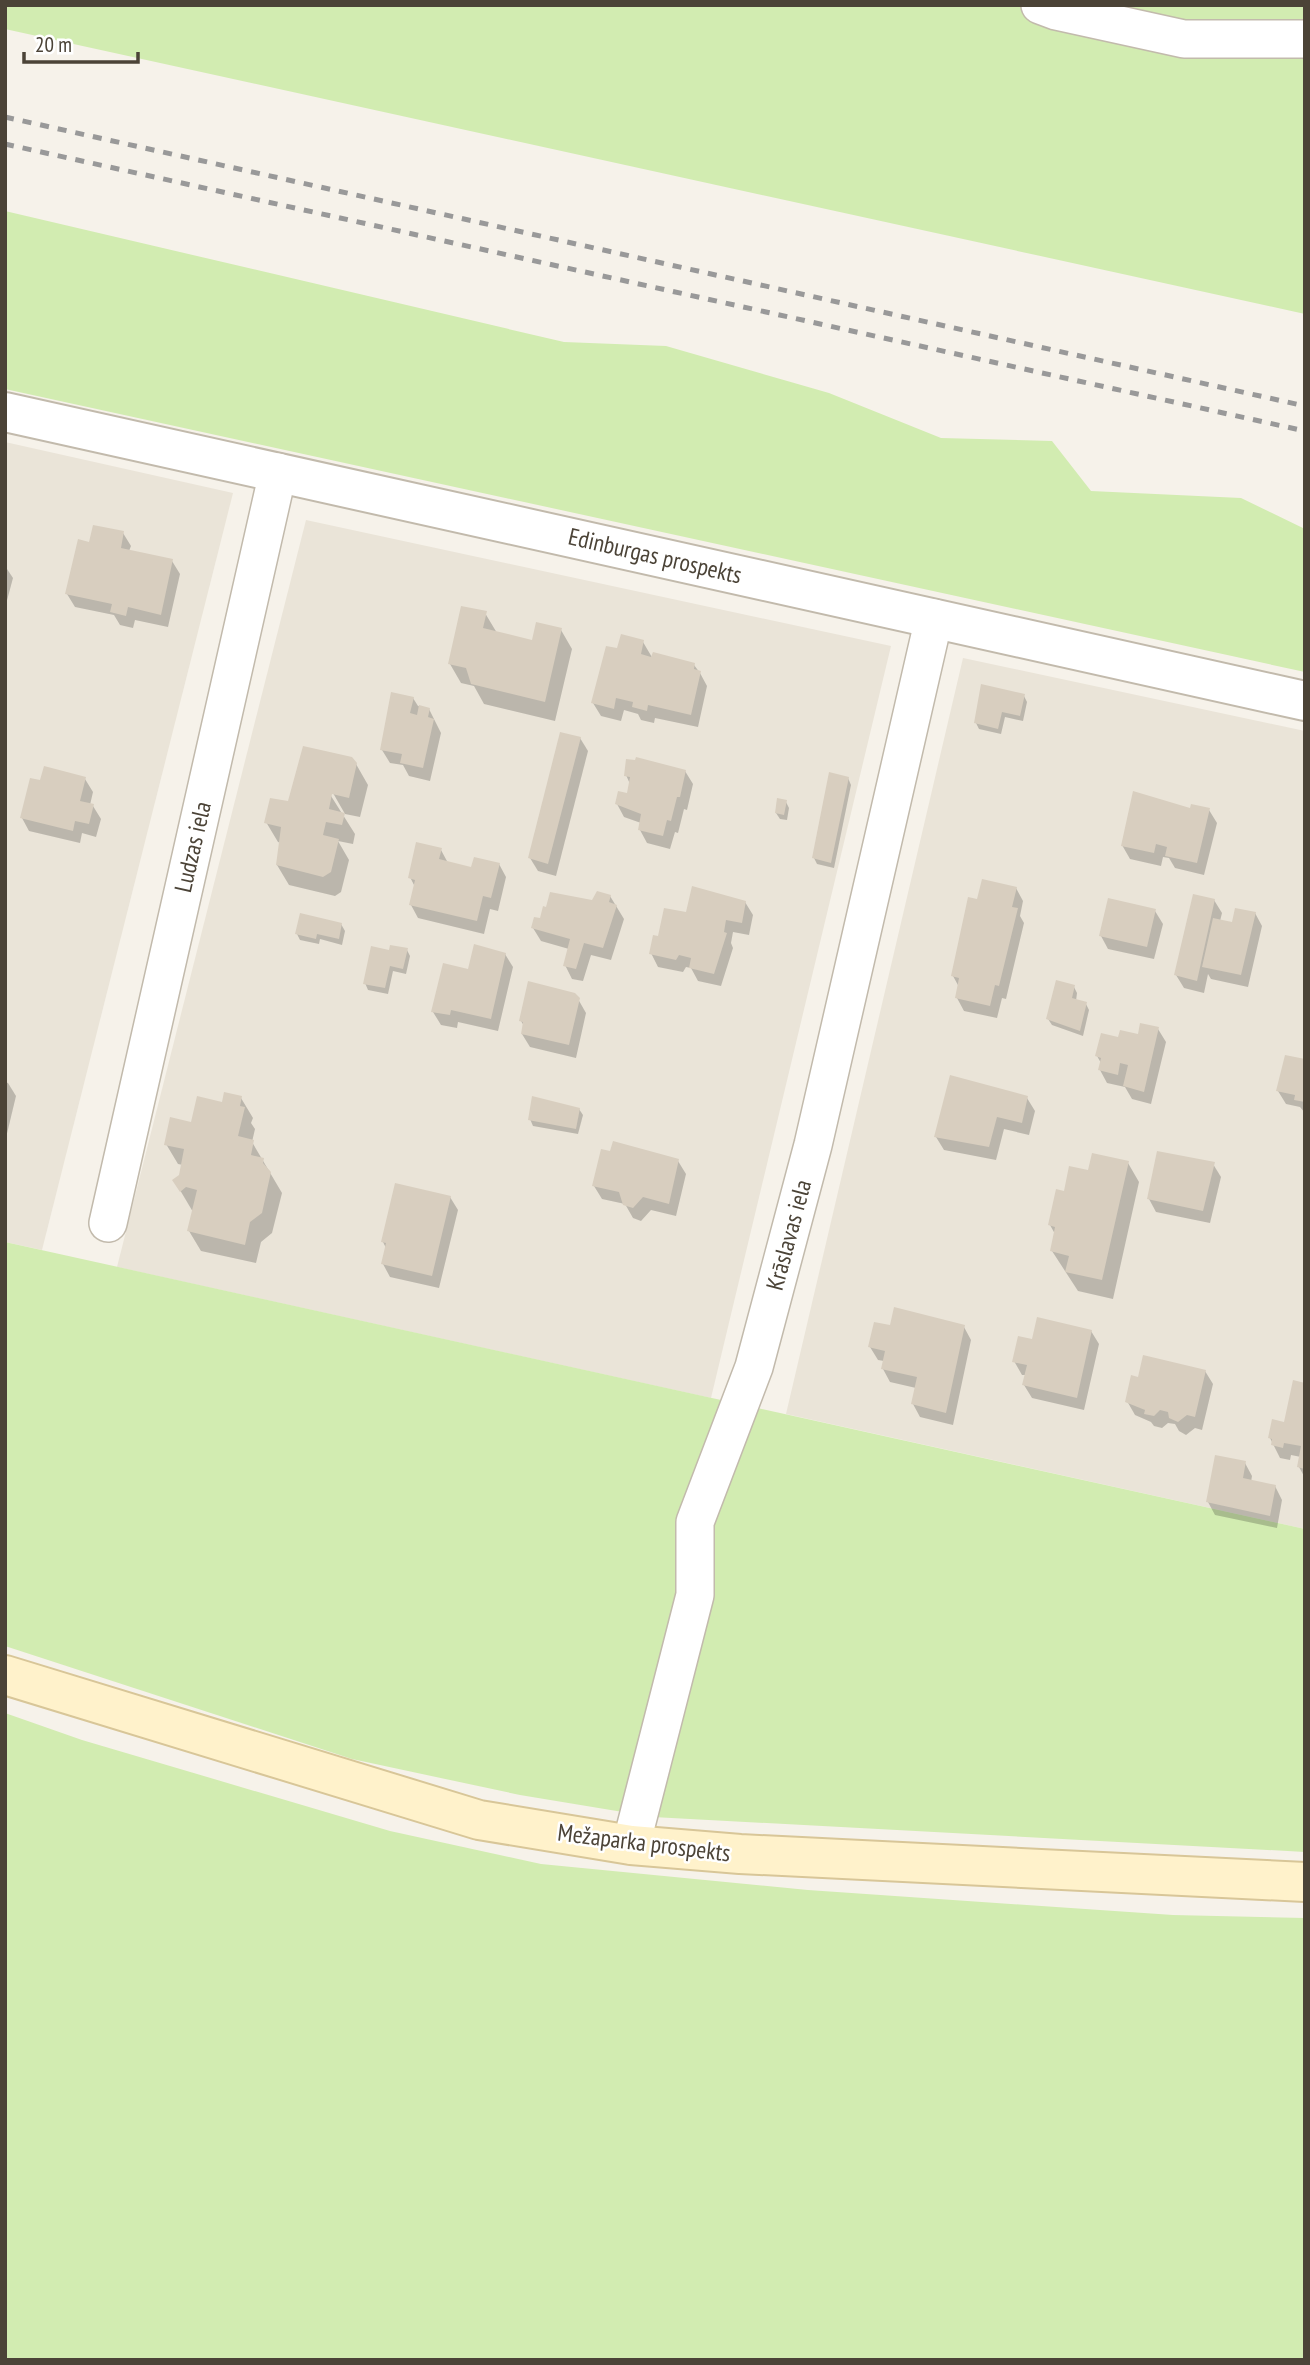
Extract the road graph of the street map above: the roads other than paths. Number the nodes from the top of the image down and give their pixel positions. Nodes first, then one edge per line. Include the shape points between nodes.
1 (1040, 5) edge
2 (1305, 39) edge
3 (5, 412) edge
4 (278, 471) junction
5 (934, 618) junction
6 (1305, 701) edge
7 (108, 1223) dead end
8 (5, 1675) edge
9 (631, 1845) junction
10 (1305, 1882) edge

1 - 2 street via 1184,39
3 - 4 street, Edinburgas prospekts
4 - 5 street, Edinburgas prospekts
4 - 7 street, Ludzas iela
5 - 6 street, Edinburgas prospekts
5 - 9 street, Krāslavas iela via 813,1145 754,1367 695,1522 695,1595
8 - 9 main road, Mežaparka prospekts via 479,1820
9 - 10 main road, Mežaparka prospekts

